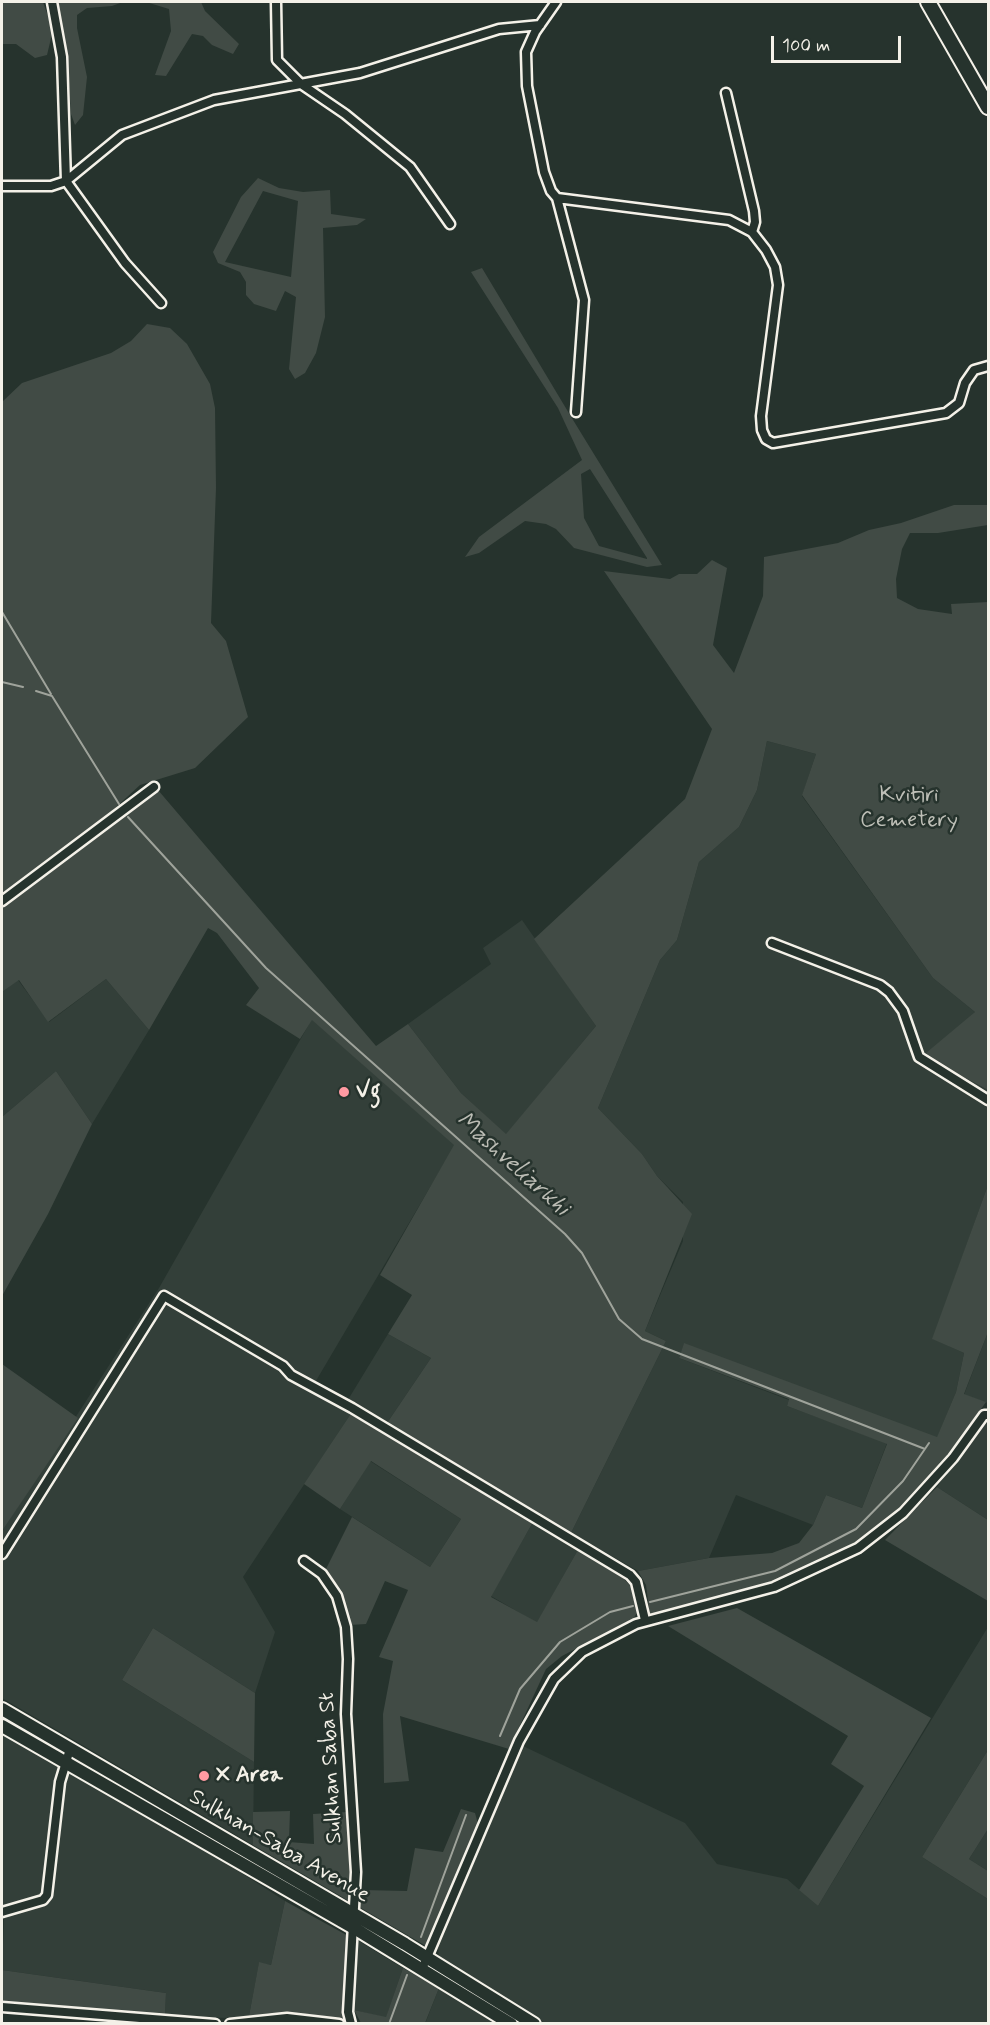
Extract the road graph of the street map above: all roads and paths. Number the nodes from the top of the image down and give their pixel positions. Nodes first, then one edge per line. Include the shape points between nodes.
1 (52, 2) edge
2 (276, 2) edge
3 (556, 2) edge
4 (928, 2) edge
5 (540, 25) junction
6 (301, 84) junction
7 (726, 93) dead end
8 (988, 107) edge
9 (66, 181) junction
10 (2, 186) edge
11 (557, 198) junction
12 (450, 224) dead end
13 (752, 232) junction
14 (161, 303) dead end
15 (988, 366) edge
16 (576, 412) dead end
17 (154, 787) dead end
18 (2, 901) edge
19 (772, 943) dead end
20 (988, 1100) edge
21 (986, 1415) edge
22 (2, 1554) edge
23 (304, 1561) dead end
24 (645, 1620) junction
25 (2, 1709) edge
26 (2, 1726) edge
27 (70, 1749) junction
28 (65, 1762) junction
29 (2, 1912) edge
30 (352, 1914) junction
31 (354, 1928) junction
32 (402, 1950) junction
33 (424, 1964) junction
34 (2, 2007) edge
35 (215, 2024) edge
36 (230, 2024) edge
37 (339, 2024) edge
38 (351, 2024) edge
39 (511, 2024) edge
40 (534, 2024) edge

1 - 9 street via 63,57
2 - 6 street via 277,60
3 - 5 street
4 - 8 main road
5 - 6 street via 499,29 360,73
5 - 11 street via 526,52 527,86 544,172
6 - 9 street via 214,100 122,135
6 - 12 street via 410,167
7 - 13 street via 754,212
9 - 10 street via 51,186
9 - 14 street via 125,263
11 - 13 street via 729,220
11 - 16 street via 584,300
13 - 15 street via 776,267 778,285 761,416 762,430 773,443 946,413 959,404 974,370
17 - 18 street
19 - 20 street via 880,985 903,1011 919,1057
21 - 24 street via 903,1513 858,1548 774,1587
22 - 24 street via 164,1296 630,1575 638,1589
23 - 30 street, Sulkhan Saba St via 322,1574 337,1596 346,1627 346,1714 356,1872
24 - 33 street via 582,1652 554,1679 519,1741
25 - 27 main road, Sulkhan-Saba Avenue
26 - 28 main road, Sulkhan-Saba Avenue
27 - 28 street
27 - 30 main road, Sulkhan-Saba Avenue
28 - 29 street via 47,1895 43,1900
28 - 31 main road, Sulkhan-Saba Avenue
30 - 31 street, Sulkhan Saba St
30 - 32 main road, Sulkhan-Saba Avenue
31 - 32 main road, Sulkhan-Saba Avenue
31 - 38 street, Sulkhan Saba St via 348,2012
32 - 33 main road, Sulkhan-Saba Avenue
33 - 39 main road, Sulkhan-Saba Avenue
33 - 40 main road, Sulkhan-Saba Avenue
34 - 35 street
36 - 37 street via 287,2018

